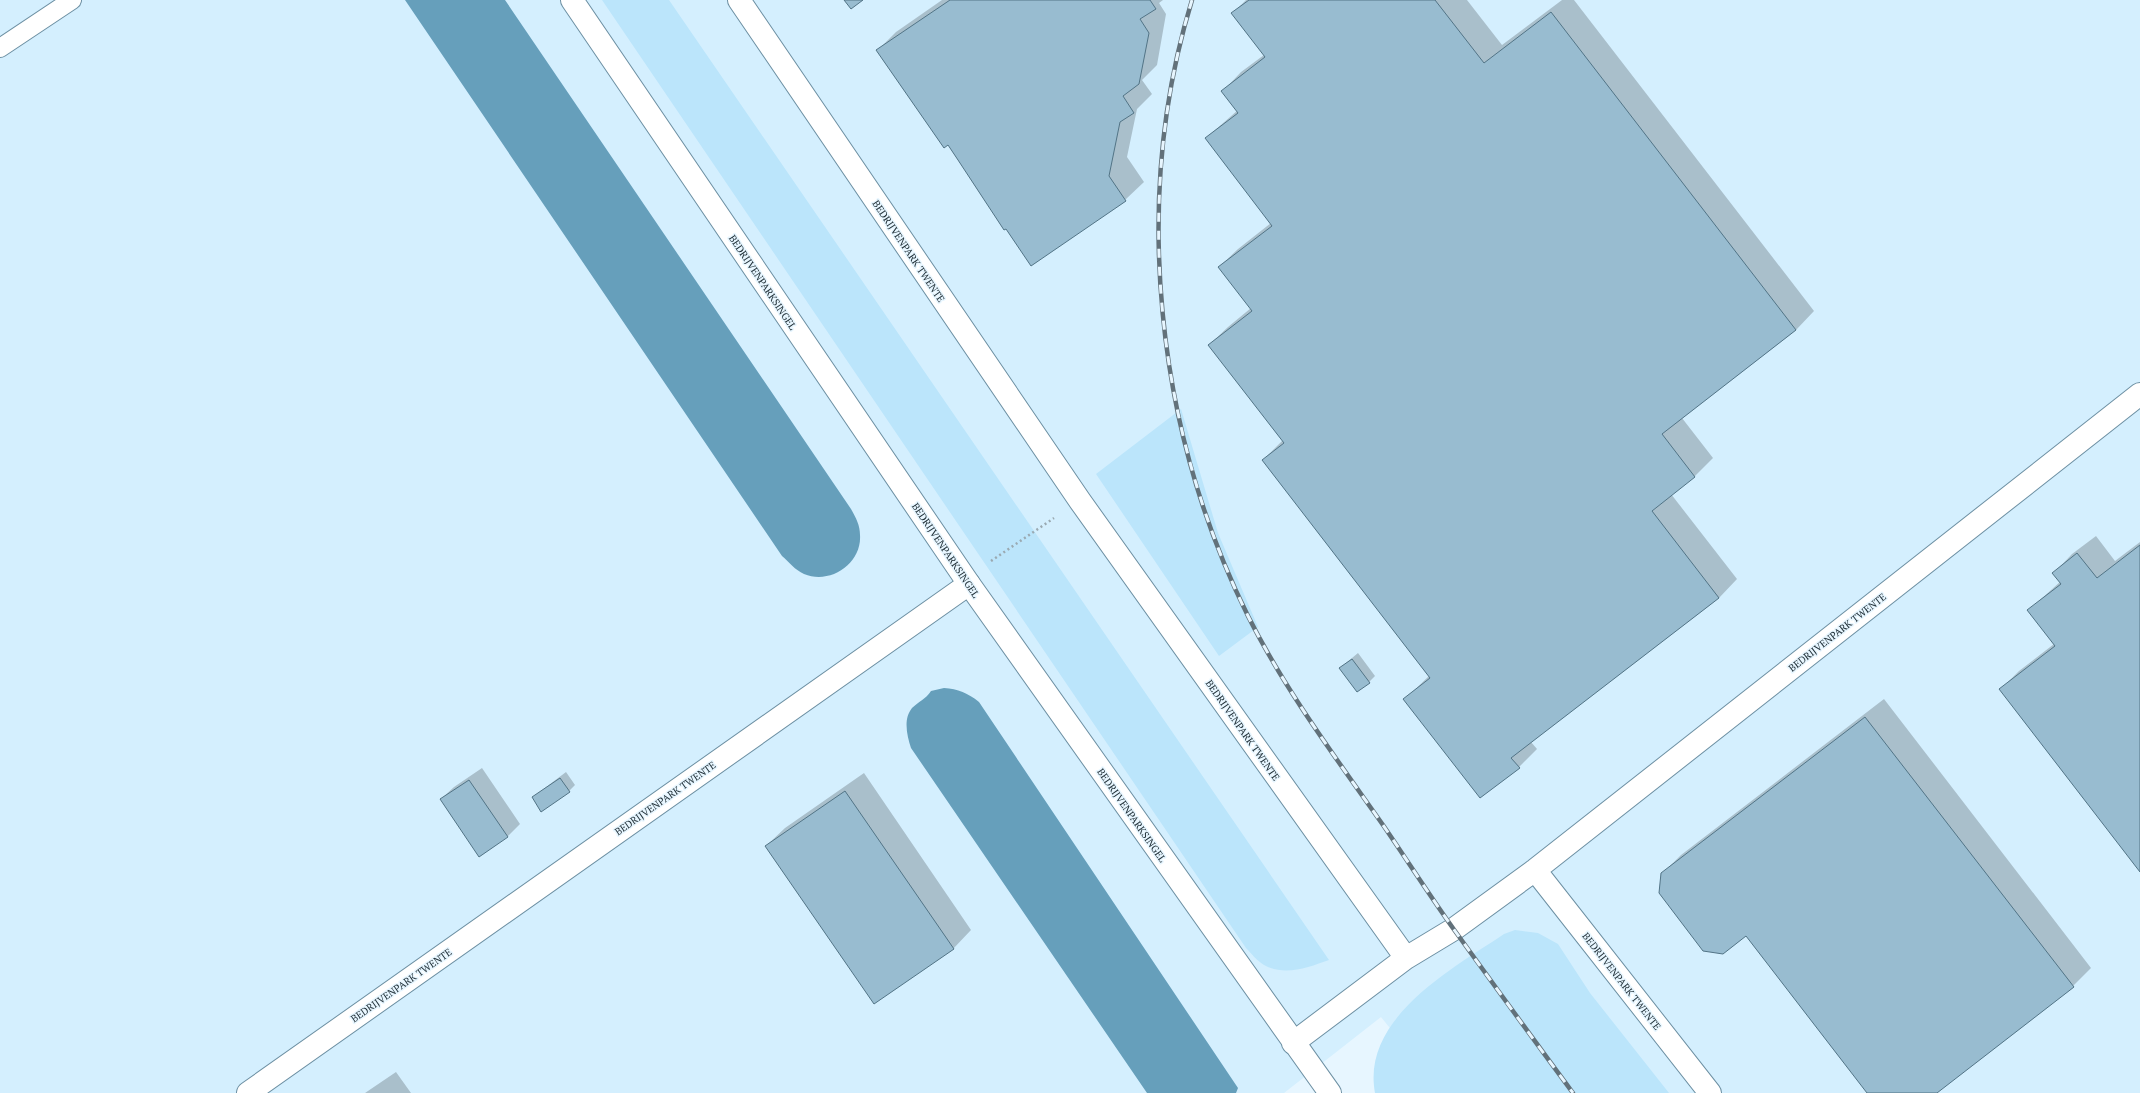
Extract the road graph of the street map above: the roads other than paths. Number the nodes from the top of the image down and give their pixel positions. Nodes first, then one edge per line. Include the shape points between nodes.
1 (72, 0) edge
2 (572, 0) edge
3 (739, 0) edge
4 (0, 48) edge
5 (2140, 394) edge
6 (969, 584) junction
7 (1535, 870) junction
8 (1406, 958) junction
9 (1293, 1042) junction
10 (248, 1093) edge
11 (1330, 1093) edge
12 (1710, 1093) edge

1 - 4 lane
2 - 6 street, BEDRIJVENPARKSINGEL
3 - 8 street, BEDRIJVENPARK TWENTE via 1080,501
5 - 7 street, BEDRIJVENPARK TWENTE
6 - 9 street, BEDRIJVENPARKSINGEL
6 - 10 street, BEDRIJVENPARK TWENTE
7 - 8 street, BEDRIJVENPARK TWENTE via 1454,929
7 - 12 street, BEDRIJVENPARK TWENTE
8 - 9 street, BEDRIJVENPARK TWENTE
9 - 11 street, BEDRIJVENPARKSINGEL

